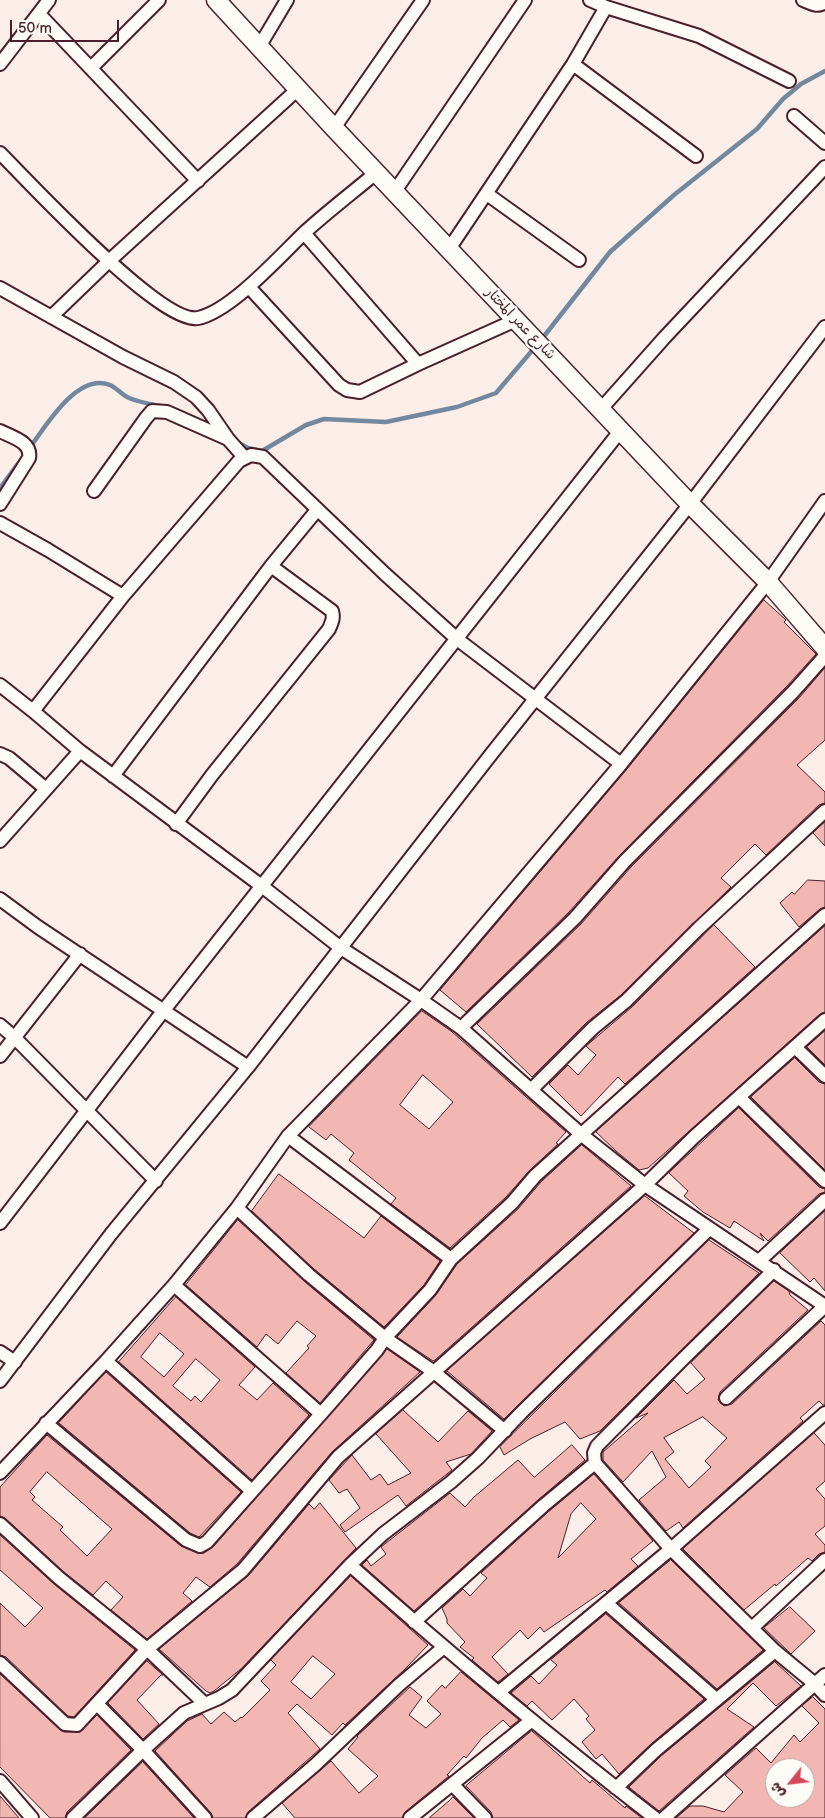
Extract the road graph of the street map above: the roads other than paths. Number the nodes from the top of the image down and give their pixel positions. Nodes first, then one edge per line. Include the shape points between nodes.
1 (49, 0) edge
2 (159, 0) edge
3 (216, 0) edge
4 (287, 0) edge
5 (423, 0) edge
6 (525, 0) edge
7 (590, 0) edge
8 (803, 0) edge
9 (825, 2) edge
10 (606, 7) junction
11 (39, 14) junction
12 (260, 47) junction
13 (0, 64) edge
14 (573, 64) junction
15 (91, 68) junction
16 (789, 81) dead end
17 (298, 89) junction
18 (794, 116) dead end
19 (334, 128) junction
20 (825, 143) edge
21 (0, 153) edge
22 (696, 156) dead end
23 (825, 167) edge
24 (377, 172) junction
25 (198, 181) junction
26 (395, 191) junction
27 (487, 194) junction
28 (304, 233) junction
29 (449, 249) junction
30 (579, 260) dead end
31 (109, 261) junction
32 (248, 287) junction
33 (0, 288) edge
34 (51, 316) junction
35 (516, 320) junction
36 (823, 334) edge
37 (418, 364) junction
38 (601, 409) junction
39 (622, 430) junction
40 (0, 431) edge
41 (228, 439) junction
42 (244, 457) junction
43 (94, 491) dead end
44 (825, 501) edge
45 (0, 504) edge
46 (690, 504) junction
47 (317, 510) junction
48 (0, 523) edge
49 (271, 566) junction
50 (768, 582) junction
51 (123, 596) junction
52 (457, 638) junction
53 (825, 648) edge
54 (825, 656) edge
55 (0, 685) edge
56 (535, 699) junction
57 (33, 711) junction
58 (80, 751) junction
59 (0, 754) edge
60 (621, 764) junction
61 (113, 776) junction
62 (46, 788) junction
63 (825, 811) edge
64 (176, 824) junction
65 (0, 841) edge
66 (263, 886) junction
67 (0, 900) edge
68 (825, 915) edge
69 (341, 948) junction
70 (80, 954) junction
71 (421, 1000) junction
72 (164, 1010) junction
73 (825, 1020) edge
74 (0, 1025) edge
75 (461, 1028) junction
76 (14, 1038) junction
77 (795, 1046) junction
78 (0, 1056) edge
79 (248, 1067) junction
80 (825, 1076) edge
81 (531, 1090) junction
82 (739, 1096) junction
83 (87, 1110) junction
84 (582, 1135) junction
85 (288, 1136) junction
86 (156, 1181) junction
87 (825, 1181) edge
88 (645, 1185) junction
89 (825, 1200) edge
90 (237, 1208) junction
91 (0, 1223) edge
92 (709, 1229) junction
93 (451, 1259) junction
94 (759, 1261) junction
95 (774, 1270) junction
96 (174, 1285) junction
97 (825, 1306) edge
98 (385, 1338) junction
99 (0, 1352) edge
100 (106, 1361) junction
101 (15, 1362) junction
102 (434, 1372) junction
103 (0, 1381) edge
104 (726, 1398) dead end
105 (825, 1413) edge
106 (321, 1414) junction
107 (46, 1423) junction
108 (505, 1431) junction
109 (596, 1463) junction
110 (0, 1473) edge
111 (252, 1491) junction
112 (0, 1524) edge
113 (671, 1549) junction
114 (825, 1560) edge
115 (350, 1565) junction
116 (606, 1602) junction
117 (414, 1622) junction
118 (752, 1628) junction
119 (444, 1647) junction
120 (147, 1649) junction
121 (774, 1650) junction
122 (0, 1664) edge
123 (825, 1675) edge
124 (815, 1684) junction
125 (499, 1692) junction
126 (825, 1695) edge
127 (716, 1700) junction
128 (97, 1704) junction
129 (205, 1704) junction
130 (532, 1720) junction
131 (142, 1750) junction
132 (0, 1781) edge
133 (452, 1784) junction
134 (616, 1788) junction
135 (32, 1818) edge
136 (73, 1818) edge
137 (205, 1818) edge
138 (253, 1818) edge
139 (410, 1818) edge
140 (486, 1818) edge
141 (655, 1818) edge
142 (664, 1818) edge

1 - 11 street
2 - 15 street
3 - 12 street, شارع عمر المختار
4 - 12 street
5 - 19 street
6 - 26 street
7 - 10 street
8 - 9 street via 815,5
10 - 14 street
10 - 16 street via 699,36
11 - 13 street
11 - 15 street
12 - 17 street, شارع عمر المختار
14 - 22 street
14 - 27 street
15 - 25 street
17 - 19 street, شارع عمر المختار
17 - 25 street
18 - 20 street
19 - 24 street, شارع عمر المختار
21 - 31 street
23 - 38 street
24 - 26 street, شارع عمر المختار
24 - 28 street
25 - 31 street
26 - 29 street, شارع عمر المختار
27 - 29 street
27 - 30 street
28 - 32 street
28 - 37 street
29 - 35 street, شارع عمر المختار
31 - 32 street via 154,299 185,317 209,314
31 - 34 street
32 - 37 street via 347,390 360,392
33 - 34 street
34 - 41 street via 196,397
35 - 37 street
35 - 38 street, شارع عمر المختار
36 - 46 street
38 - 39 street, شارع عمر المختار
39 - 46 street, شارع عمر المختار
39 - 52 street
40 - 45 street via 26,445 30,453
41 - 42 street
41 - 43 street via 167,412 152,411
42 - 47 street via 262,457
42 - 51 street
44 - 50 street
46 - 50 street, شارع عمر المختار
46 - 56 street
47 - 49 street
47 - 52 street
48 - 51 street
49 - 61 street
49 - 64 street via 332,611 333,621
50 - 53 street, شارع عمر المختار
50 - 60 street
51 - 57 street
52 - 56 street
52 - 66 street
54 - 75 street via 625,861 575,918
55 - 57 street
56 - 60 street
56 - 69 street
57 - 58 street
58 - 61 street
58 - 62 street
59 - 62 street
60 - 71 street
61 - 64 street
62 - 65 street
63 - 81 street
64 - 66 street
66 - 69 street
66 - 72 street
67 - 70 street
68 - 84 street
69 - 71 street
69 - 79 street
70 - 72 street
70 - 76 street
71 - 75 street
71 - 85 street
72 - 79 street
72 - 83 street
73 - 77 street
74 - 76 street
75 - 81 street
76 - 78 street
76 - 83 street
77 - 80 street
77 - 82 street
79 - 86 street
81 - 84 street
82 - 87 street
82 - 88 street
83 - 86 street
83 - 91 street
84 - 88 street
84 - 93 street via 535,1176 512,1203
85 - 90 street
85 - 93 street
86 - 101 street via 111,1234
88 - 92 street
88 - 102 street
89 - 94 street
90 - 96 street
90 - 98 street via 309,1275
92 - 94 street
92 - 108 street
93 - 98 street via 430,1290
94 - 95 street
95 - 97 street
95 - 109 street via 601,1442 594,1453
96 - 100 street
96 - 106 street
97 - 104 street
98 - 102 street
98 - 106 street
99 - 101 street
100 - 107 street
100 - 111 street
101 - 103 street
102 - 108 street
102 - 120 street via 338,1457 243,1570
105 - 113 street
106 - 111 street
107 - 110 street
107 - 111 street via 186,1540 200,1546
108 - 115 street via 451,1482 383,1534
109 - 113 street
109 - 117 street
112 - 120 street via 59,1578
113 - 116 street
113 - 118 street
114 - 118 street
115 - 117 street
115 - 129 street via 232,1690
116 - 125 street
116 - 127 street
117 - 119 street
118 - 121 street
119 - 125 street
119 - 138 street
120 - 128 street
120 - 129 street
121 - 124 street
121 - 127 street
122 - 128 street via 64,1724 77,1725
123 - 124 street
124 - 126 street
124 - 142 street
125 - 130 street
127 - 134 street
128 - 131 street
129 - 131 street via 184,1713
130 - 133 street
130 - 134 street
131 - 136 street
131 - 137 street
132 - 135 street
133 - 139 street
133 - 140 street
134 - 141 street

